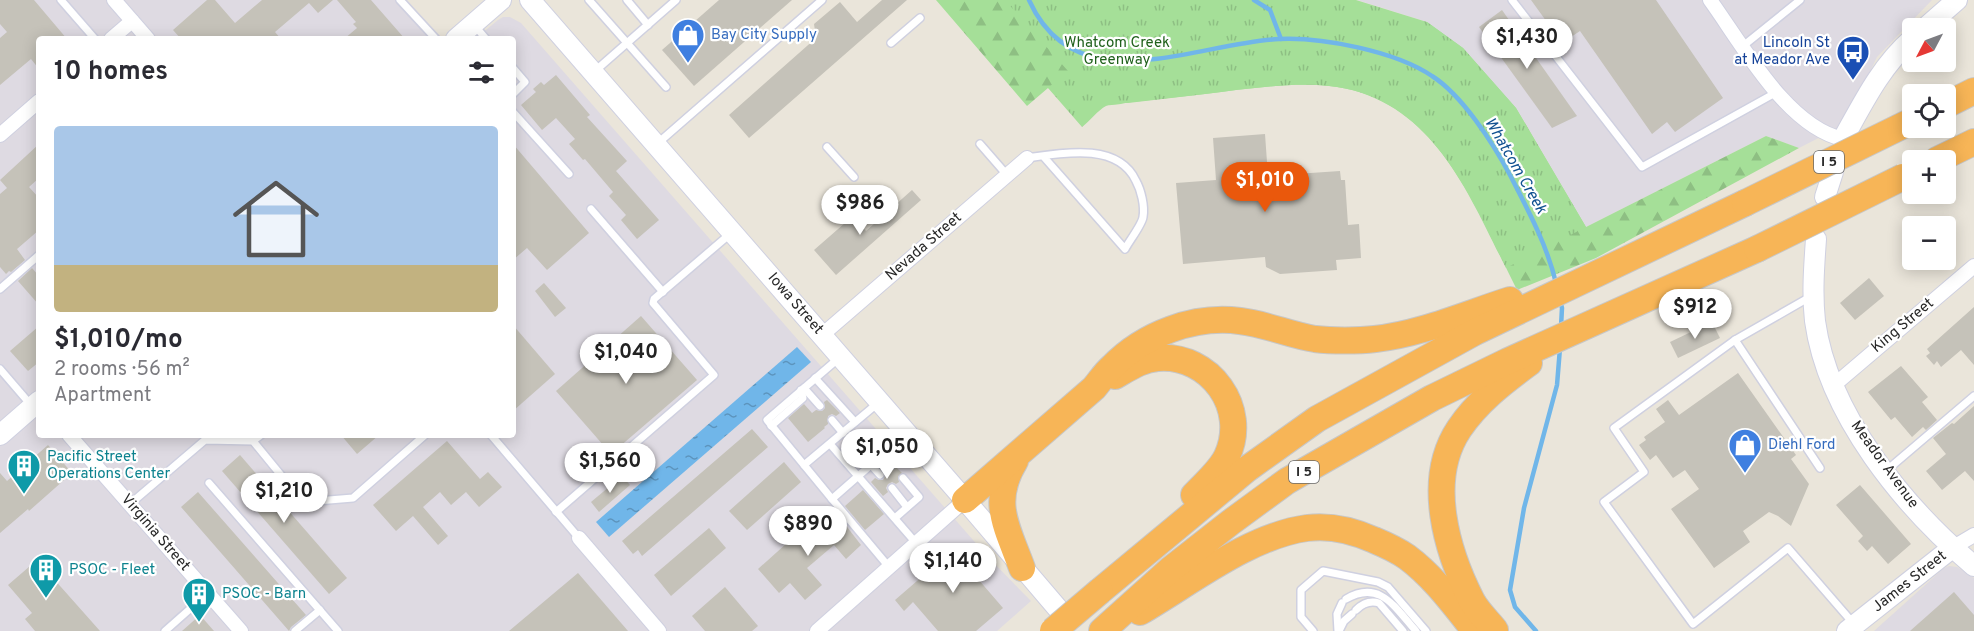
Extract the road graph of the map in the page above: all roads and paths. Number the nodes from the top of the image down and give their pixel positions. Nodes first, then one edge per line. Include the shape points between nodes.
1 (61, 0) edge
2 (114, 0) edge
3 (400, 0) edge
4 (501, 0) edge
5 (530, 0) edge
6 (589, 0) edge
7 (627, 0) edge
8 (676, 0) edge
9 (822, 0) edge
10 (1512, 0) edge
11 (1710, 0) edge
12 (1800, 0) edge
13 (1957, 0) edge
14 (920, 18) dead end
15 (1936, 18) edge
16 (132, 21) junction
17 (648, 25) junction
18 (480, 32) edge
19 (92, 36) edge
20 (114, 36) edge
21 (145, 36) edge
22 (433, 36) edge
23 (628, 43) junction
24 (891, 43) dead end
25 (1743, 46) junction
26 (1902, 50) edge
27 (516, 72) edge
28 (593, 73) junction
29 (666, 87) dead end
30 (516, 91) edge
31 (1974, 91) edge
32 (1776, 92) junction
33 (1956, 100) edge
34 (36, 104) edge
35 (516, 115) edge
36 (1902, 126) edge
37 (0, 135) edge
38 (1843, 139) joint
39 (1974, 142) edge
40 (980, 144) dead end
41 (656, 145) junction
42 (827, 147) dead end
43 (1956, 151) edge
44 (1043, 156) junction
45 (1027, 158) joint
46 (1833, 172) dead end
47 (568, 174) dead end
48 (1007, 175) junction
49 (854, 177) dead end
50 (1902, 178) edge
51 (1825, 197) dead end
52 (591, 210) dead end
53 (732, 232) junction
54 (1816, 239) dead end
55 (36, 258) edge
56 (1974, 266) edge
57 (0, 289) edge
58 (663, 292) junction
59 (1813, 296) junction
60 (1469, 323) junction
61 (822, 335) junction
62 (1735, 340) junction
63 (840, 357) junction
64 (1509, 368) junction
65 (0, 369) edge
66 (815, 378) junction
67 (1833, 386) junction
68 (1094, 388) junction
69 (803, 389) junction
70 (1974, 396) edge
71 (879, 401) junction
72 (36, 404) edge
73 (820, 406) dead end
74 (832, 420) dead end
75 (855, 422) junction
76 (843, 433) junction
77 (907, 433) junction
78 (0, 435) edge
79 (72, 438) edge
80 (257, 438) edge
81 (422, 438) edge
82 (494, 438) edge
83 (253, 441) junction
84 (830, 444) junction
85 (882, 455) junction
86 (1018, 455) junction
87 (804, 465) junction
88 (871, 465) junction
89 (891, 465) dead end
90 (1820, 468) dead end
91 (1885, 471) junction
92 (880, 474) dead end
93 (858, 476) junction
94 (903, 478) dead end
95 (209, 483) dead end
96 (891, 488) dead end
97 (832, 499) junction
98 (965, 500) junction
99 (130, 504) junction
100 (908, 507) junction
101 (556, 512) junction
102 (895, 518) junction
103 (1974, 535) edge
104 (579, 538) joint
105 (916, 543) junction
106 (1952, 548) junction
107 (1974, 566) edge
108 (889, 567) junction
109 (1022, 568) junction
110 (1109, 583) junction
111 (208, 593) junction
112 (320, 610) junction
113 (1458, 620) edge
114 (1056, 621) edge
115 (1113, 624) edge
116 (1851, 628) edge
117 (165, 631) edge
118 (241, 631) edge
119 (295, 631) edge
120 (338, 631) edge
121 (659, 631) edge
122 (817, 631) edge
123 (1313, 631) edge
124 (1339, 631) edge
125 (1403, 631) edge
126 (1416, 631) edge
127 (1426, 631) edge
128 (1476, 631) edge
129 (1495, 631) edge

1 - 19 lane
2 - 16 street
3 - 22 lane
4 - 18 main road
5 - 28 main road, Iowa Street
6 - 23 lane
7 - 17 lane
8 - 17 lane
9 - 41 lane
10 - 32 lane via 1642,167
11 - 25 street
12 - 25 lane
13 - 15 main road
14 - 24 lane
16 - 20 street
16 - 21 street
17 - 23 lane
23 - 28 lane
23 - 29 lane
25 - 32 street
26 - 38 main road via 1867,96
27 - 30 lane via 525,82
28 - 41 main road, Iowa Street
31 - 33 highway
32 - 38 street via 1830,136
34 - 37 street
35 - 47 lane
36 - 60 highway, I 5, bridge via 1616,265
39 - 43 highway
40 - 48 lane
41 - 53 main road, Iowa Street
42 - 49 lane
44 - 44 lane via 1125,249 1143,218 1141,189 1122,161 1109,155
44 - 45 lane
45 - 48 street, Nevada Street
46 - 51 main road
48 - 61 street, Nevada Street
50 - 64 highway, bridge via 1565,336
52 - 58 lane
53 - 58 lane
53 - 61 main road, Iowa Street
54 - 59 main road, Meador Avenue
55 - 57 lane
56 - 67 street, King Street
58 - 101 lane via 654,299 656,308 714,375
59 - 62 lane
59 - 67 main road, Meador Avenue via 1819,341
60 - 68 highway via 1374,339 1315,339 1239,320 1211,320 1157,334 1133,348
60 - 110 highway, I 5 via 1317,419 1247,469
61 - 63 main road, Iowa Street
62 - 90 lane
62 - 116 lane via 1614,428 1644,472 1604,502 1692,624 1788,548
63 - 66 lane
63 - 71 main road, Iowa Street
64 - 115 highway, I 5 via 1432,398 1287,481 1171,569
64 - 129 highway via 1458,430 1448,452 1441,492 1454,560 1473,603
65 - 72 lane
66 - 69 lane
66 - 75 lane
67 - 91 main road, Meador Avenue via 1852,424
68 - 86 highway
68 - 110 highway via 1137,364 1157,358 1178,359 1198,366 1214,379 1233,416 1233,437 1214,474
69 - 73 lane
69 - 87 lane via 766,420
70 - 91 lane
71 - 75 lane
71 - 77 main road, Iowa Street
72 - 78 main road
74 - 76 lane
75 - 76 lane
76 - 84 lane
77 - 85 lane
77 - 98 main road, Iowa Street
79 - 99 street, Virginia Street
80 - 83 lane
81 - 83 lane via 353,498 316,501 298,496
82 - 101 lane
83 - 99 lane via 205,440
84 - 87 lane
84 - 93 lane
85 - 88 lane
85 - 89 lane
86 - 98 highway
86 - 109 highway via 1001,496 1004,518
87 - 97 lane
88 - 92 lane
88 - 93 lane
91 - 106 main road, Meador Avenue
93 - 97 lane
93 - 102 lane
94 - 100 lane via 919,497
95 - 112 lane
96 - 100 lane
97 - 108 lane
98 - 105 street
98 - 109 main road, Iowa Street
99 - 111 street, Virginia Street
100 - 102 lane
101 - 104 lane
102 - 105 lane
103 - 106 street, James Street
104 - 121 street
105 - 108 street
106 - 107 main road, Meador Avenue
106 - 116 main road, James Street
108 - 122 street
109 - 114 main road, Iowa Street
110 - 114 highway, I 5, bridge
111 - 117 lane
111 - 118 street, Virginia Street
112 - 119 lane
112 - 120 lane
113 - 115 highway via 1429,577 1391,547 1332,528 1308,528 1250,546
113 - 128 highway
123 - 127 lane via 1301,617 1301,590 1323,571 1388,587
124 - 125 lane via 1363,604 1373,602
124 - 126 lane via 1337,614 1344,601 1357,594 1377,593 1385,596

